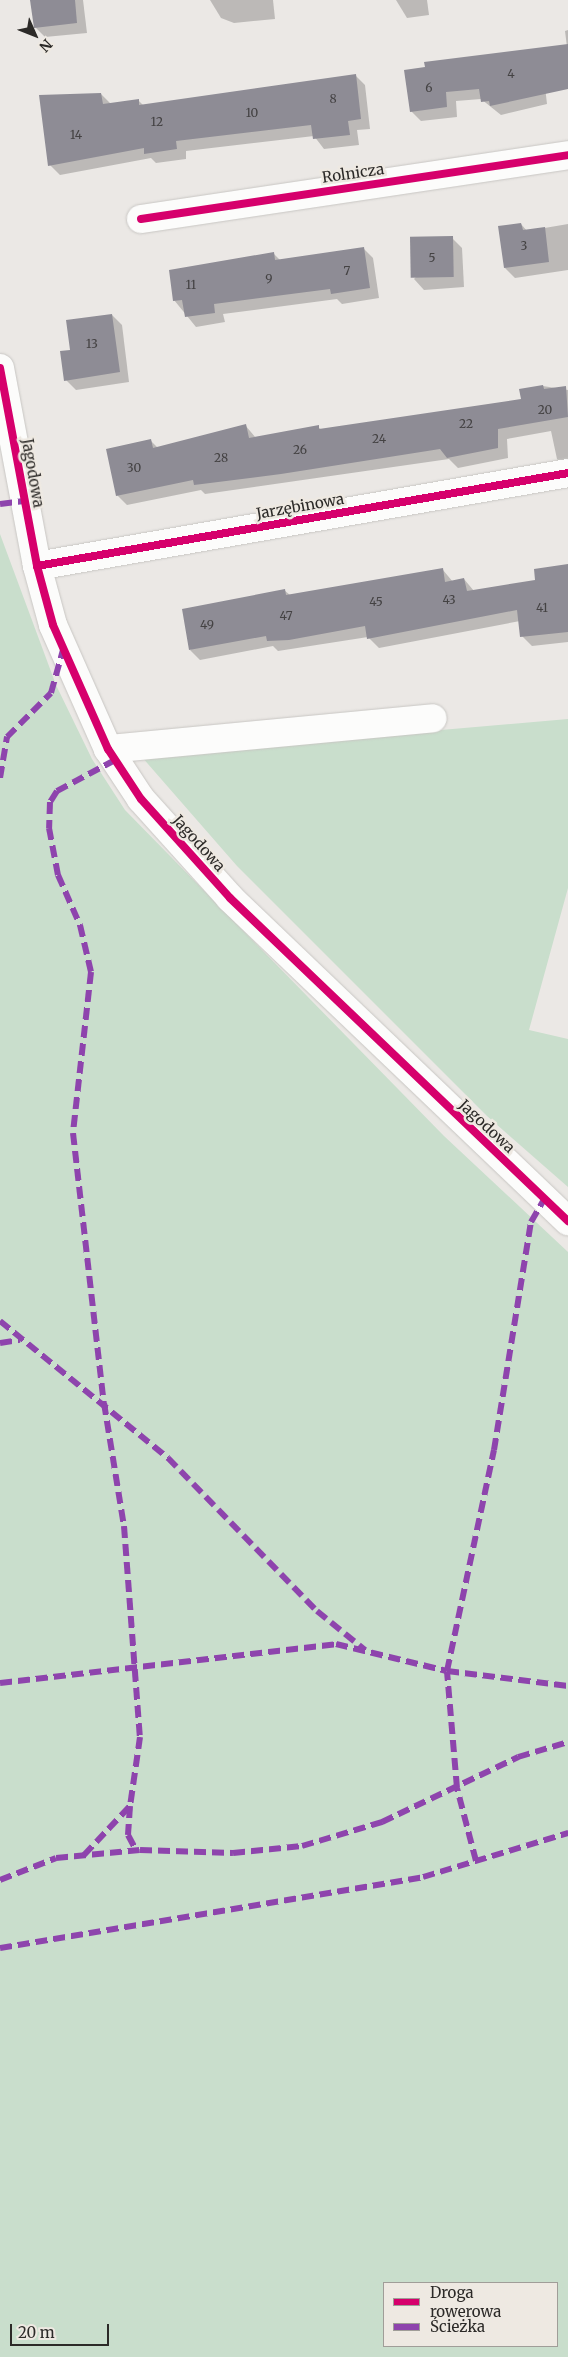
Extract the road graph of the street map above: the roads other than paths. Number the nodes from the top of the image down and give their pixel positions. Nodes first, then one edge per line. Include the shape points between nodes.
1 (568, 155) edge
2 (141, 218) dead end
3 (0, 368) edge
4 (568, 473) edge
5 (37, 566) junction
6 (433, 718) dead end
7 (108, 749) junction
8 (568, 1221) edge

1 - 2 street, Rolnicza
3 - 5 street, Jagodowa
4 - 5 street, Jarzębinowa
5 - 7 street, Jagodowa via 53,626
6 - 7 street
7 - 8 street, Jagodowa via 141,798 230,898

